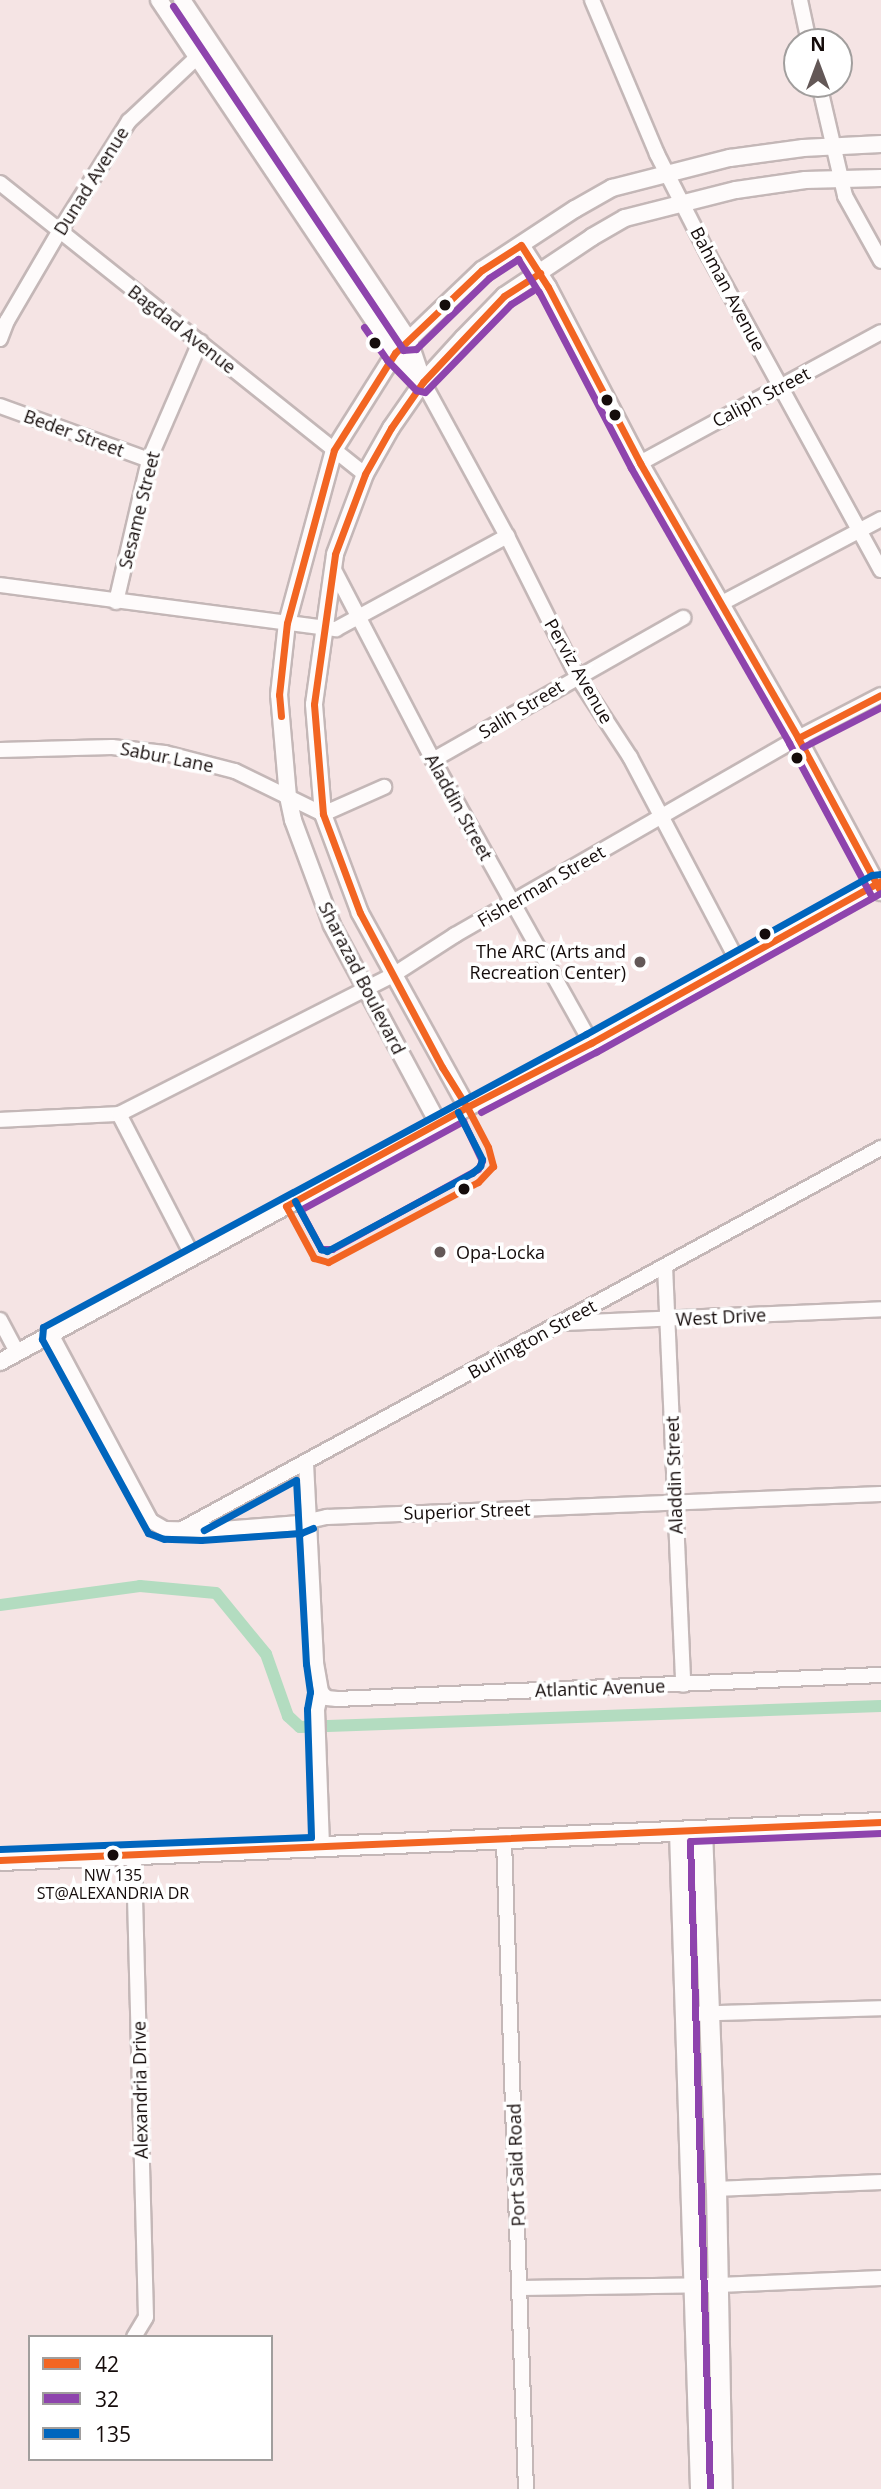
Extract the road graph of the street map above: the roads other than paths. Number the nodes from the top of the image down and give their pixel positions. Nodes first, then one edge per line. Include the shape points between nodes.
1 (159, 0) edge
2 (182, 0) edge
3 (592, 0) edge
4 (800, 0) edge
5 (806, 28) edge
6 (211, 44) junction
7 (197, 58) junction
8 (822, 98) edge
9 (881, 144) edge
10 (832, 146) junction
11 (666, 172) junction
12 (881, 178) edge
13 (840, 180) junction
14 (0, 183) edge
15 (682, 202) junction
16 (59, 232) junction
17 (521, 245) junction
18 (881, 261) edge
19 (540, 273) junction
20 (881, 332) edge
21 (0, 339) edge
22 (409, 341) junction
23 (200, 342) junction
24 (395, 353) junction
25 (423, 382) junction
26 (781, 387) junction
27 (0, 406) edge
28 (334, 450) junction
29 (149, 460) junction
30 (640, 463) junction
31 (365, 474) junction
32 (881, 519) edge
33 (860, 530) junction
34 (507, 536) junction
35 (333, 568) junction
36 (881, 570) edge
37 (0, 585) edge
38 (116, 602) junction
39 (722, 603) junction
40 (357, 618) junction
41 (683, 618) dead end
42 (287, 623) junction
43 (324, 628) junction
44 (577, 676) junction
45 (881, 695) edge
46 (798, 738) junction
47 (0, 750) edge
48 (433, 760) junction
49 (384, 787) dead end
50 (288, 797) junction
51 (323, 814) junction
52 (660, 817) junction
53 (880, 886) edge
54 (512, 903) junction
55 (737, 960) junction
56 (393, 975) junction
57 (365, 989) junction
58 (591, 1043) junction
59 (467, 1107) junction
60 (119, 1114) junction
61 (0, 1120) edge
62 (438, 1123) junction
63 (881, 1148) edge
64 (193, 1257) junction
65 (665, 1266) junction
66 (881, 1310) edge
67 (667, 1319) junction
68 (0, 1320) edge
69 (561, 1324) junction
70 (51, 1334) junction
71 (17, 1352) junction
72 (0, 1362) edge
73 (306, 1463) junction
74 (881, 1494) edge
75 (675, 1503) junction
76 (308, 1519) junction
77 (183, 1529) junction
78 (881, 1675) edge
79 (683, 1685) junction
80 (321, 1692) junction
81 (881, 1822) edge
82 (702, 1830) junction
83 (679, 1831) junction
84 (504, 1841) junction
85 (322, 1847) junction
86 (134, 1854) junction
87 (0, 1860) edge
88 (881, 2008) edge
89 (707, 2013) junction
90 (684, 2014) junction
91 (881, 2182) edge
92 (716, 2189) junction
93 (881, 2278) edge
94 (719, 2285) junction
95 (693, 2286) junction
96 (521, 2288) junction
97 (141, 2333) edge
98 (526, 2489) edge
99 (700, 2489) edge
100 (722, 2489) edge

1 - 7 street, Perviz Avenue
2 - 6 street, Perviz Avenue
3 - 11 street, Bahman Avenue
4 - 5 street
6 - 7 street, Dunad Avenue
6 - 22 street, Perviz Avenue
7 - 16 street, Dunad Avenue via 129,121
7 - 24 street, Perviz Avenue
8 - 10 street
9 - 10 street, Sharazad Boulevard
10 - 11 street, Sharazad Boulevard via 730,158
10 - 13 street
11 - 15 street, Bahman Avenue
11 - 17 street, Sharazad Boulevard via 612,188
12 - 13 street, Sharazad Boulevard
13 - 15 street, Sharazad Boulevard via 805,180
13 - 18 street
14 - 16 street, Bagdad Avenue
15 - 19 street, Sharazad Boulevard via 625,218
15 - 26 street, Bahman Avenue
16 - 21 street, Dunad Avenue
16 - 23 street, Bagdad Avenue
17 - 19 street
17 - 22 street, Sharazad Boulevard via 482,270
19 - 25 street, Sharazad Boulevard via 504,296
19 - 30 street
20 - 26 street, Caliph Street
22 - 24 street, Sharazad Boulevard
22 - 25 street, Perviz Avenue
23 - 28 street, Bagdad Avenue
23 - 29 street, Sesame Street
24 - 25 street, Perviz Avenue
24 - 28 street, Sharazad Boulevard
25 - 31 street, Sharazad Boulevard
25 - 34 street, Perviz Avenue
26 - 30 street, Caliph Street
26 - 33 street, Bahman Avenue
27 - 29 street, Beder Street
28 - 31 street, Bagdad Avenue
28 - 42 street, Sharazad Boulevard
29 - 38 street, Sesame Street
30 - 39 street
31 - 35 street, Sharazad Boulevard
32 - 33 street
33 - 36 street, Bahman Avenue
33 - 39 street
34 - 40 street
34 - 44 street, Perviz Avenue
35 - 40 street, Aladdin Street
35 - 43 street, Sharazad Boulevard
37 - 38 street
38 - 42 street
39 - 46 street
40 - 43 street via 335,629
40 - 48 street, Aladdin Street
41 - 44 street, Salih Street
42 - 43 street
42 - 50 street, Sharazad Boulevard via 279,695
43 - 51 street, Sharazad Boulevard via 314,704
44 - 48 street, Salih Street
44 - 52 street, Perviz Avenue via 630,757
45 - 46 street, Fisherman Street
46 - 52 street, Fisherman Street
46 - 53 street
47 - 50 street, Sabur Lane via 112,747 165,753 235,771
48 - 54 street, Aladdin Street
49 - 51 street
50 - 51 street, Sabur Lane
50 - 57 street, Sharazad Boulevard via 332,925
51 - 56 street, Sharazad Boulevard via 360,913
52 - 54 street, Fisherman Street
52 - 55 street, Perviz Avenue
53 - 55 street
54 - 56 street, Fisherman Street
54 - 58 street, Aladdin Street
55 - 58 street
56 - 57 street, Fisherman Street
56 - 59 street, Sharazad Boulevard
57 - 60 street, Fisherman Street
57 - 62 street, Sharazad Boulevard
58 - 59 street
59 - 62 street
60 - 61 street, Fisherman Street
60 - 64 street
62 - 64 street
63 - 65 street, Burlington Street
64 - 70 street
65 - 67 street, Aladdin Street
65 - 69 street, Burlington Street
66 - 67 street, West Drive
67 - 69 street, West Drive
67 - 75 street, Aladdin Street
68 - 71 street
69 - 73 street, Burlington Street
70 - 71 street
70 - 77 street, Superior Street via 152,1523 165,1530
71 - 72 street
73 - 76 street
73 - 77 street, Burlington Street
74 - 75 street, Superior Street
75 - 76 street, Superior Street
75 - 79 street, Aladdin Street
76 - 77 street, Superior Street
76 - 80 street
78 - 79 street, Atlantic Avenue
79 - 80 street, Atlantic Avenue via 337,1699
80 - 85 street via 317,1718
81 - 82 main road
82 - 83 main road
82 - 89 main road
83 - 84 main road
83 - 90 main road
84 - 85 main road
84 - 96 street, Port Said Road
85 - 86 main road
86 - 87 main road
86 - 97 street, Alexandria Drive via 146,2317
88 - 89 street
89 - 90 street
89 - 92 main road
90 - 95 main road
91 - 92 street
92 - 94 main road
93 - 94 street
94 - 95 street
94 - 100 main road
95 - 96 street
95 - 99 main road
96 - 98 street, Port Said Road

